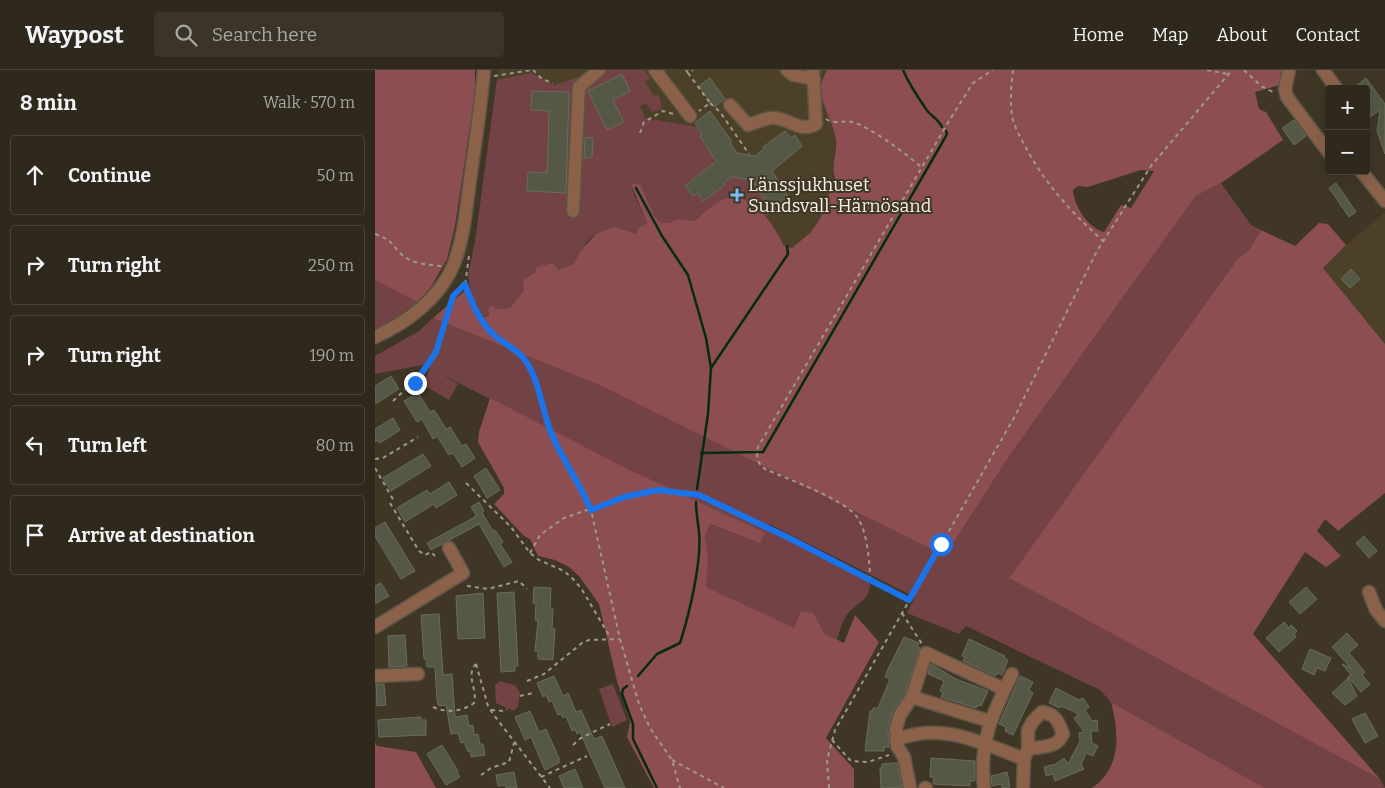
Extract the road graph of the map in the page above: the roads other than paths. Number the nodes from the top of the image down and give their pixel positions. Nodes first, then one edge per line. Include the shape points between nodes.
1 (484, 70) edge
2 (599, 70) edge
3 (655, 70) edge
4 (787, 70) edge
5 (1289, 70) edge
6 (1323, 70) edge
7 (813, 75) edge
8 (1334, 85) edge
9 (730, 105) dead end
10 (691, 116) road end
11 (1325, 148) edge
12 (1364, 175) edge
13 (1385, 201) edge
14 (573, 211) dead end
15 (375, 337) edge
16 (449, 548) dead end
17 (1369, 592) dead end
18 (1385, 621) edge
19 (375, 627) edge
20 (418, 674) dead end
21 (1012, 674) dead end
22 (375, 676) edge
23 (1004, 689) junction
24 (912, 697) junction
25 (989, 721) junction
26 (983, 744) junction
27 (897, 746) junction
28 (910, 788) edge
29 (984, 788) edge
30 (1023, 788) edge

1 - 15 street via 463,232 452,267 417,312
2 - 14 street via 579,87
3 - 10 street
4 - 7 street via 793,75
5 - 11 street via 1285,89 1287,97
6 - 8 street
7 - 9 street via 816,124 810,127 772,118 747,125
12 - 13 street
16 - 19 street via 463,573
17 - 18 street via 1376,610
20 - 22 street
21 - 23 street
23 - 24 street via 926,653
23 - 25 street
24 - 25 street
24 - 27 street via 900,715
25 - 26 street
26 - 27 street via 965,737 931,732 906,736
26 - 29 street
26 - 30 street via 1026,754
27 - 28 street via 906,763

